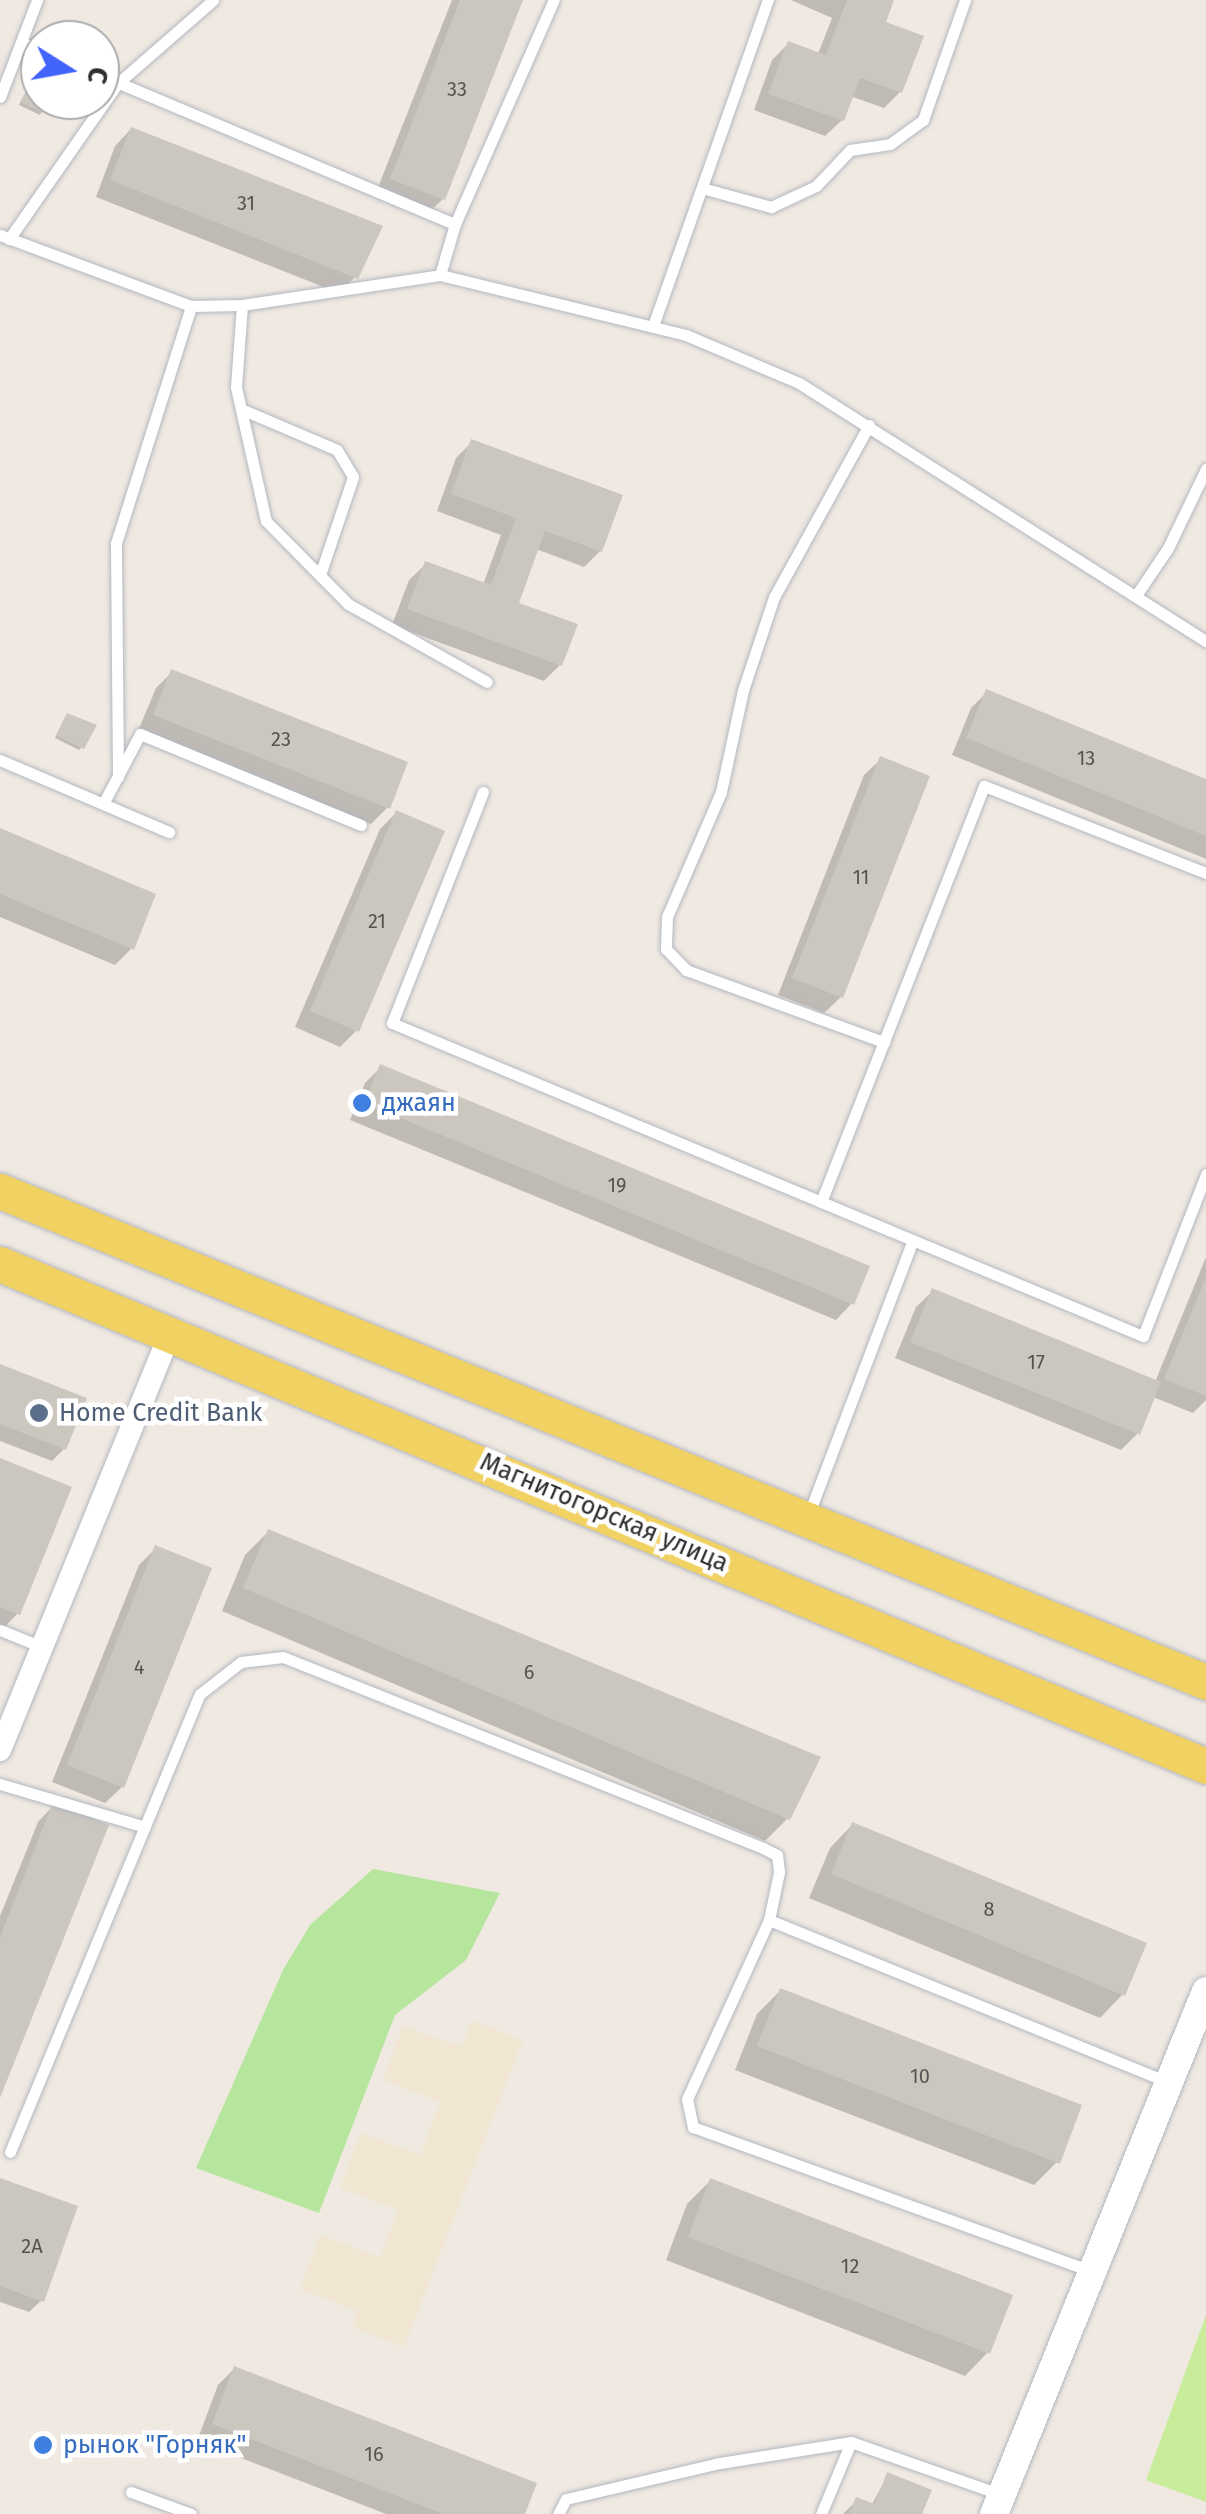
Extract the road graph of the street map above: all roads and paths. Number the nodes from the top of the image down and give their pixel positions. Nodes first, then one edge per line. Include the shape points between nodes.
1 (213, 0) edge
2 (554, 0) edge
3 (768, 0) edge
4 (965, 0) edge
5 (20, 50) edge
6 (120, 81) edge
7 (120, 84) edge
8 (0, 97) edge
9 (91, 120) edge
10 (702, 188) junction
11 (454, 224) junction
12 (4, 237) edge
13 (440, 275) junction
14 (191, 306) junction
15 (242, 306) junction
16 (654, 326) junction
17 (241, 409) junction
18 (869, 426) junction
19 (1206, 469) edge
20 (320, 576) junction
21 (1136, 594) junction
22 (1206, 642) edge
23 (487, 682) dead end
24 (0, 760) edge
25 (118, 777) junction
26 (483, 792) dead end
27 (103, 804) junction
28 (361, 825) dead end
29 (169, 832) dead end
30 (1206, 873) edge
31 (884, 1042) junction
32 (1206, 1174) edge
33 (0, 1192) edge
34 (821, 1202) junction
35 (913, 1240) junction
36 (0, 1264) edge
37 (171, 1332) junction
38 (806, 1520) junction
39 (0, 1630) edge
40 (42, 1647) junction
41 (1206, 1682) edge
42 (0, 1750) edge
43 (1206, 1766) edge
44 (0, 1784) edge
45 (145, 1827) junction
46 (768, 1920) junction
47 (1206, 1991) edge
48 (1171, 2083) junction
49 (10, 2152) dead end
50 (1094, 2273) junction
51 (851, 2442) junction
52 (131, 2492) dead end
53 (998, 2504) edge
54 (191, 2514) edge
55 (558, 2514) edge
56 (821, 2514) edge

1 - 6 lane
2 - 11 lane
3 - 10 lane
4 - 10 lane via 923,120 901,136 850,150 816,186 771,207
5 - 8 lane
7 - 11 lane
9 - 12 lane
10 - 16 lane
11 - 13 lane
12 - 14 lane
13 - 15 lane
13 - 16 lane
14 - 15 lane
14 - 25 lane via 116,543
15 - 17 lane via 236,386
16 - 18 lane via 800,383
17 - 20 lane via 266,522
17 - 20 lane via 337,450 353,477
18 - 21 lane
18 - 31 lane via 774,597 743,690 722,792 667,917 666,949 686,970
19 - 21 lane via 1168,548
20 - 23 lane via 348,604
21 - 22 lane
24 - 27 lane
25 - 27 lane
25 - 28 lane via 140,734
26 - 34 lane via 392,1024
27 - 29 lane
30 - 31 lane via 984,786
31 - 34 lane
32 - 35 lane via 1143,1336
33 - 38 main road
34 - 35 lane
35 - 38 lane
36 - 37 main road, Магнитогорская улица
37 - 40 street
37 - 43 main road, Магнитогорская улица
38 - 41 main road
39 - 40 lane
40 - 42 street
44 - 45 lane
45 - 46 lane via 200,1694 240,1662 283,1657 777,1856
45 - 49 lane
46 - 48 lane
46 - 50 lane via 688,2099 693,2127
47 - 48 street
48 - 50 street
50 - 53 street
51 - 53 lane
51 - 55 lane via 720,2463 566,2499
51 - 56 lane
52 - 54 lane

